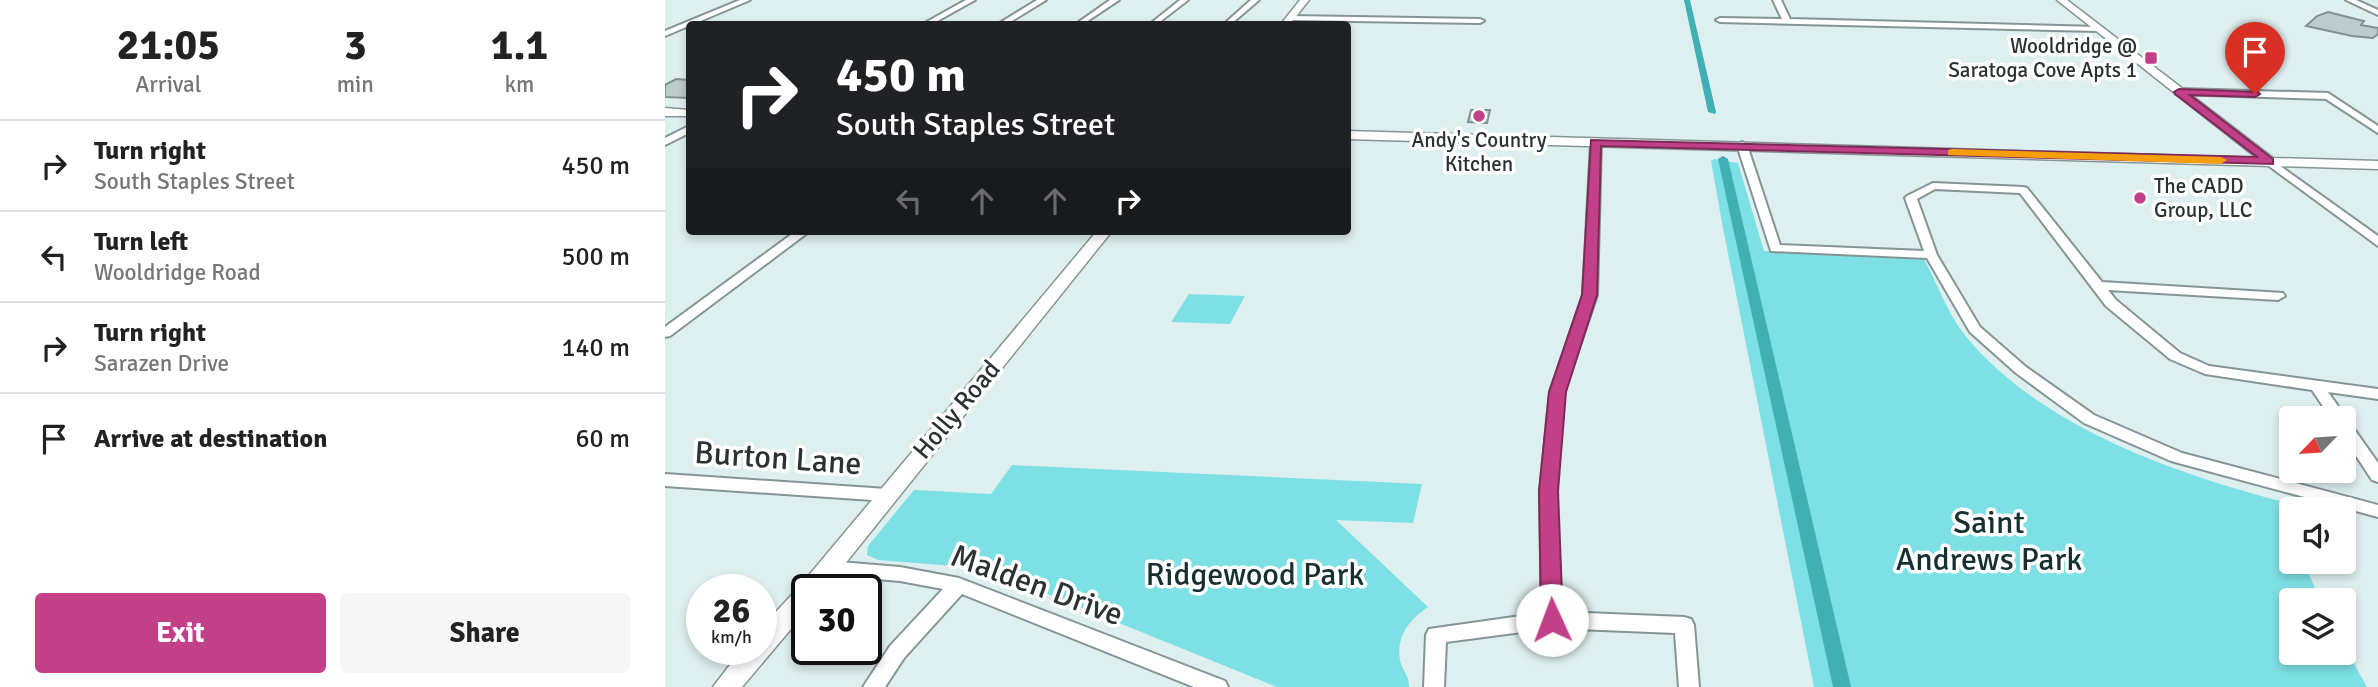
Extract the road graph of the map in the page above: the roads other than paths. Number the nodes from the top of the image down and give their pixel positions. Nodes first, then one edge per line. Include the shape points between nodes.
1 (747, 0) edge
2 (971, 0) edge
3 (1042, 0) edge
4 (1115, 0) edge
5 (1184, 0) edge
6 (1255, 0) edge
7 (1305, 0) edge
8 (1777, 0) edge
9 (2061, 0) edge
10 (2350, 0) edge
11 (2360, 0) edge
12 (2376, 10) edge
13 (1720, 20) dead end
14 (696, 21) edge
15 (932, 21) edge
16 (1007, 21) edge
17 (1084, 21) edge
18 (1157, 21) edge
19 (1230, 21) edge
20 (1288, 21) edge
21 (1480, 21) dead end
22 (1787, 22) junction
23 (686, 25) edge
24 (2098, 29) junction
25 (665, 34) edge
26 (2179, 92) junction
27 (665, 112) edge
28 (686, 113) edge
29 (2378, 130) edge
30 (686, 131) edge
31 (1351, 135) edge
32 (665, 142) edge
33 (1595, 142) junction
34 (1742, 145) junction
35 (2269, 161) junction
36 (2378, 165) edge
37 (798, 235) edge
38 (1102, 235) edge
39 (2378, 242) edge
40 (1931, 255) junction
41 (2099, 286) junction
42 (2278, 296) dead end
43 (665, 332) edge
44 (2317, 387) junction
45 (2378, 394) edge
46 (2331, 406) edge
47 (2356, 443) edge
48 (2378, 476) edge
49 (665, 480) edge
50 (887, 495) junction
51 (2378, 511) edge
52 (828, 568) junction
53 (823, 574) edge
54 (959, 585) junction
55 (791, 611) edge
56 (1552, 620) junction
57 (777, 628) edge
58 (745, 665) edge
59 (726, 687) edge
60 (873, 687) edge
61 (1218, 687) edge
62 (1434, 687) edge
63 (1689, 687) edge

1 - 14 street
2 - 15 street
3 - 16 street
4 - 17 street
5 - 18 street
6 - 19 street
7 - 20 main road
8 - 22 street
9 - 24 main road
10 - 12 street
11 - 12 street
13 - 22 street
20 - 21 street
22 - 24 street
23 - 25 street
24 - 26 main road
26 - 29 street via 2328,96
26 - 35 main road
27 - 28 main road
30 - 32 street
31 - 33 main road
33 - 34 main road
33 - 56 street via 1590,295 1557,392 1548,491
34 - 35 main road
34 - 40 street via 1775,248
35 - 36 main road
35 - 39 street
37 - 43 street
38 - 50 main road, Holly Road
40 - 41 street via 1911,198 1933,186 2022,191
40 - 51 street via 1975,329 2021,370 2089,419 2177,457
41 - 42 street
41 - 44 street via 2111,303 2175,356 2205,370
44 - 45 street
44 - 46 street
47 - 48 street
49 - 50 street, Burton Lane
50 - 52 main road, Holly Road
52 - 53 main road, Holly Road
52 - 54 street, Malden Drive
54 - 60 street via 897,652
54 - 61 street, Malden Drive
55 - 57 main road, Holly Road
56 - 62 street via 1436,635
56 - 63 street via 1684,625
58 - 59 main road, Holly Road

